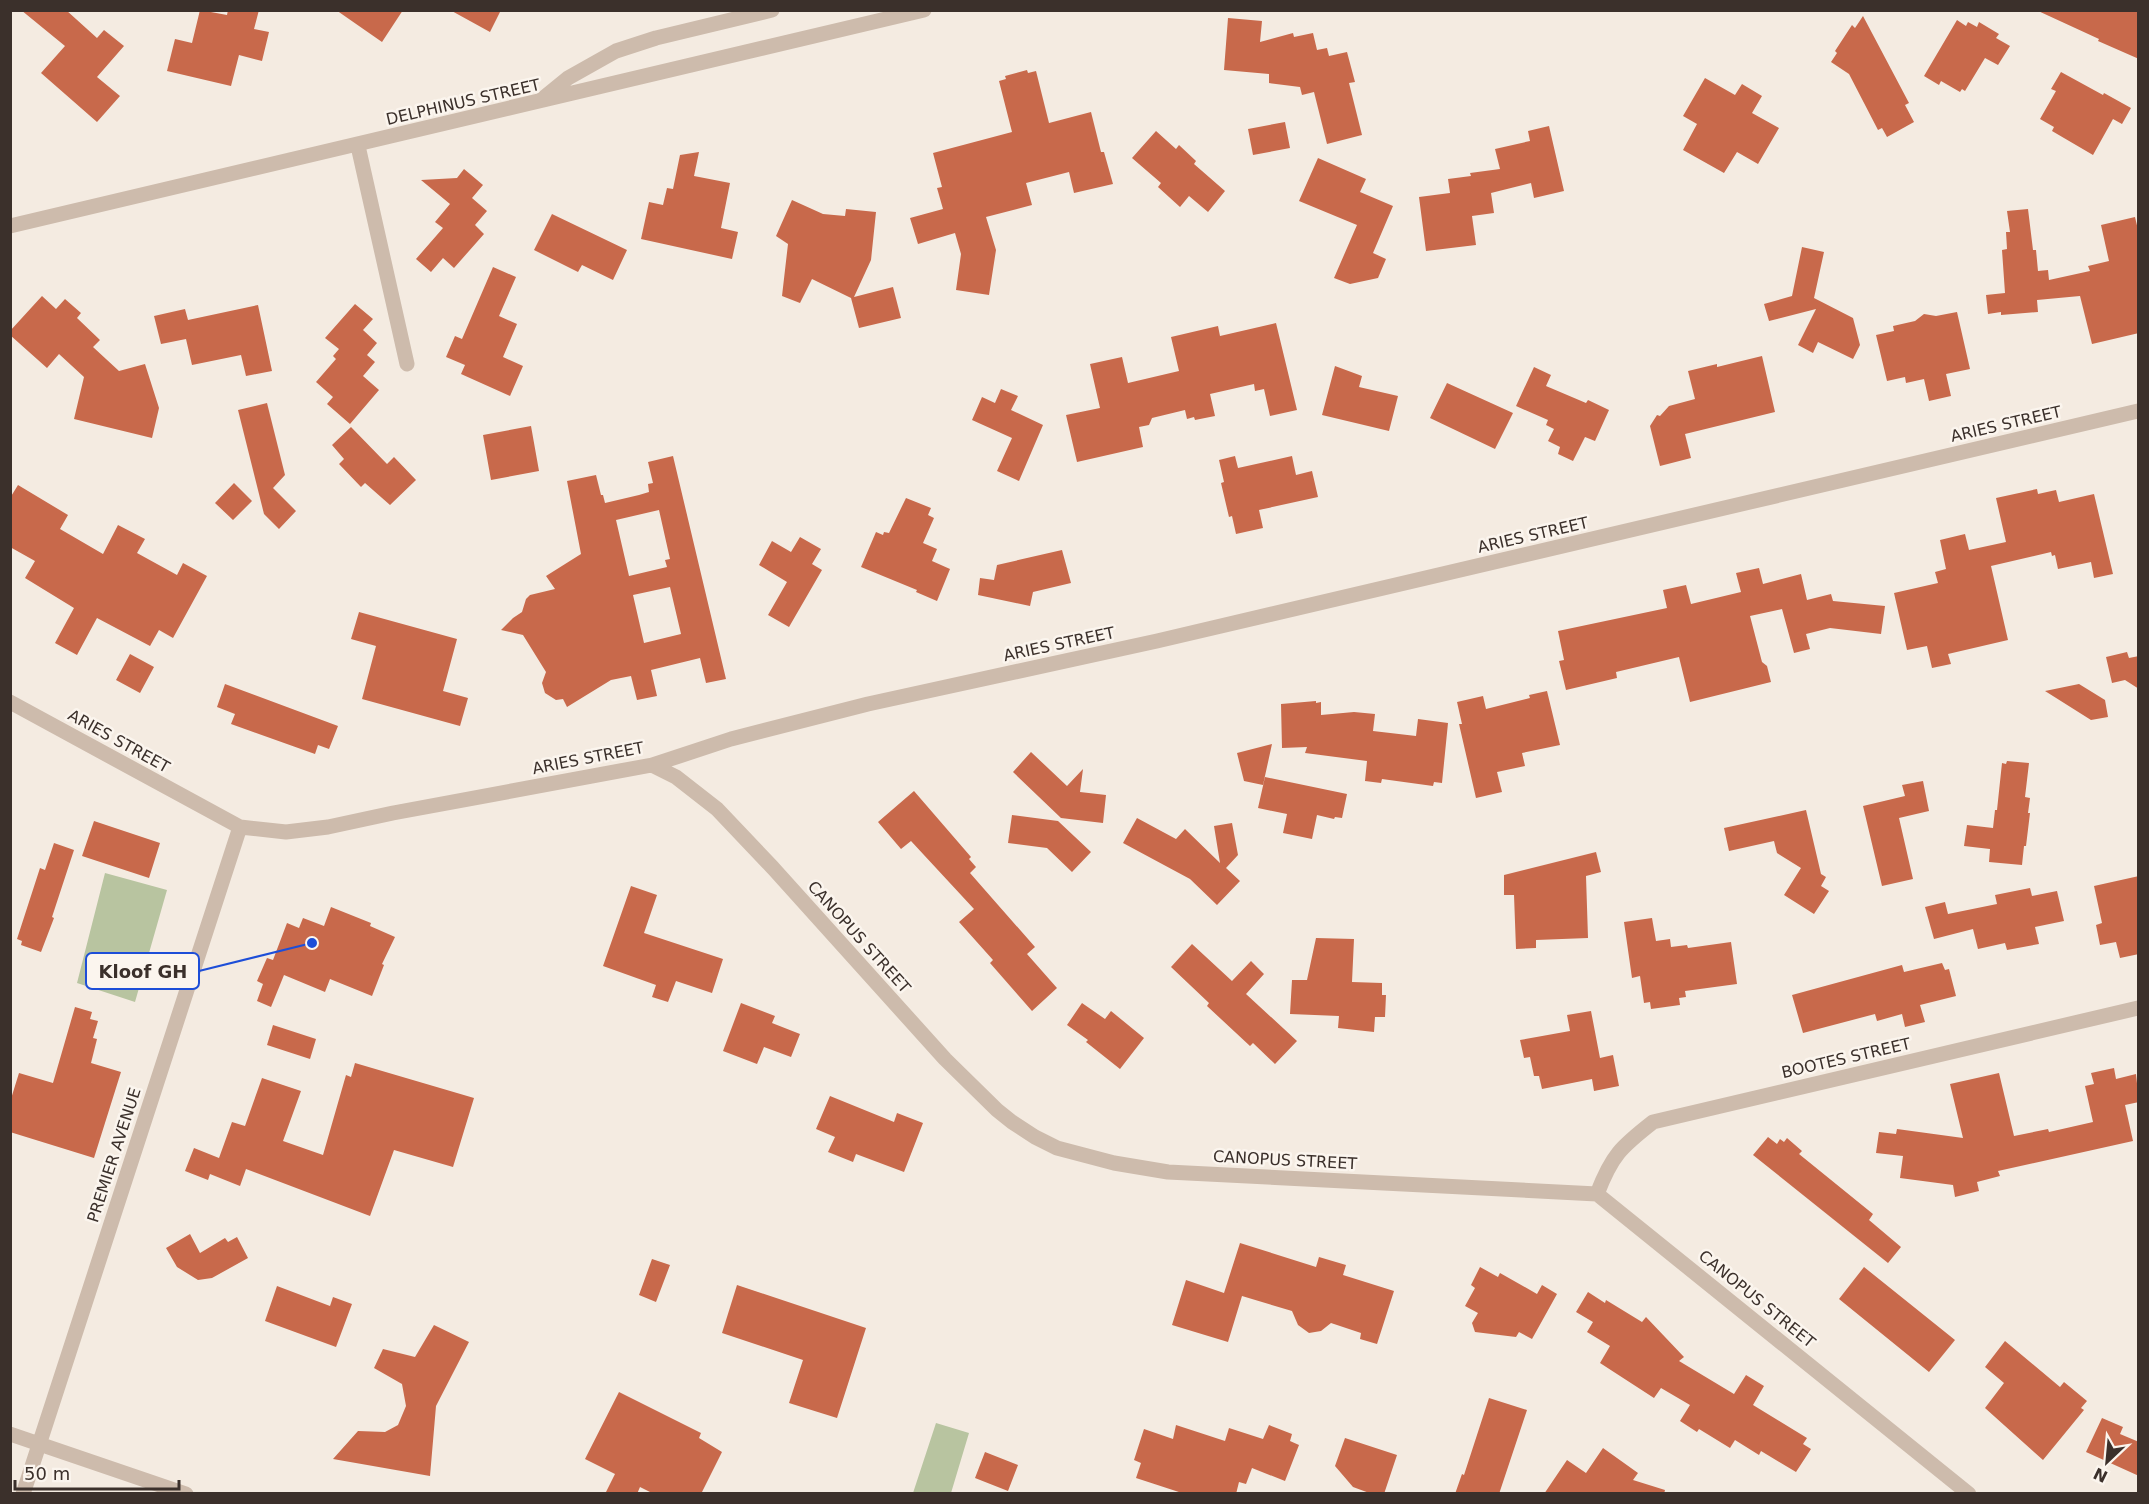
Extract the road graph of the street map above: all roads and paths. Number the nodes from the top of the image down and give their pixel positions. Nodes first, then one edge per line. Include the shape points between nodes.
1 (772, 10) edge
2 (924, 10) edge
3 (538, 103) junction
4 (358, 146) junction
5 (10, 226) edge
6 (408, 364) dead end
7 (2139, 411) edge
8 (10, 702) edge
9 (652, 765) junction
10 (240, 827) junction
11 (2139, 1008) edge
12 (1597, 1194) junction
13 (10, 1434) edge
14 (39, 1444) junction
15 (23, 1494) edge
16 (186, 1494) edge
17 (1969, 1494) edge

1 - 3 street via 616,51 568,78
2 - 3 street, DELPHINUS STREET
3 - 4 street, DELPHINUS STREET
4 - 5 street, DELPHINUS STREET
4 - 6 street
7 - 9 street, ARIES STREET via 1157,641 868,704 731,739
8 - 10 street, ARIES STREET
9 - 10 street, ARIES STREET via 328,826 286,832
9 - 12 street, CANOPUS STREET via 676,777 717,808 945,1059 997,1110 1057,1148 1168,1172
10 - 14 street, PREMIER AVENUE
11 - 12 street, BOOTES STREET via 1653,1122 1620,1149
12 - 17 street, CANOPUS STREET
13 - 14 street
14 - 15 street, PREMIER AVENUE
14 - 16 street

